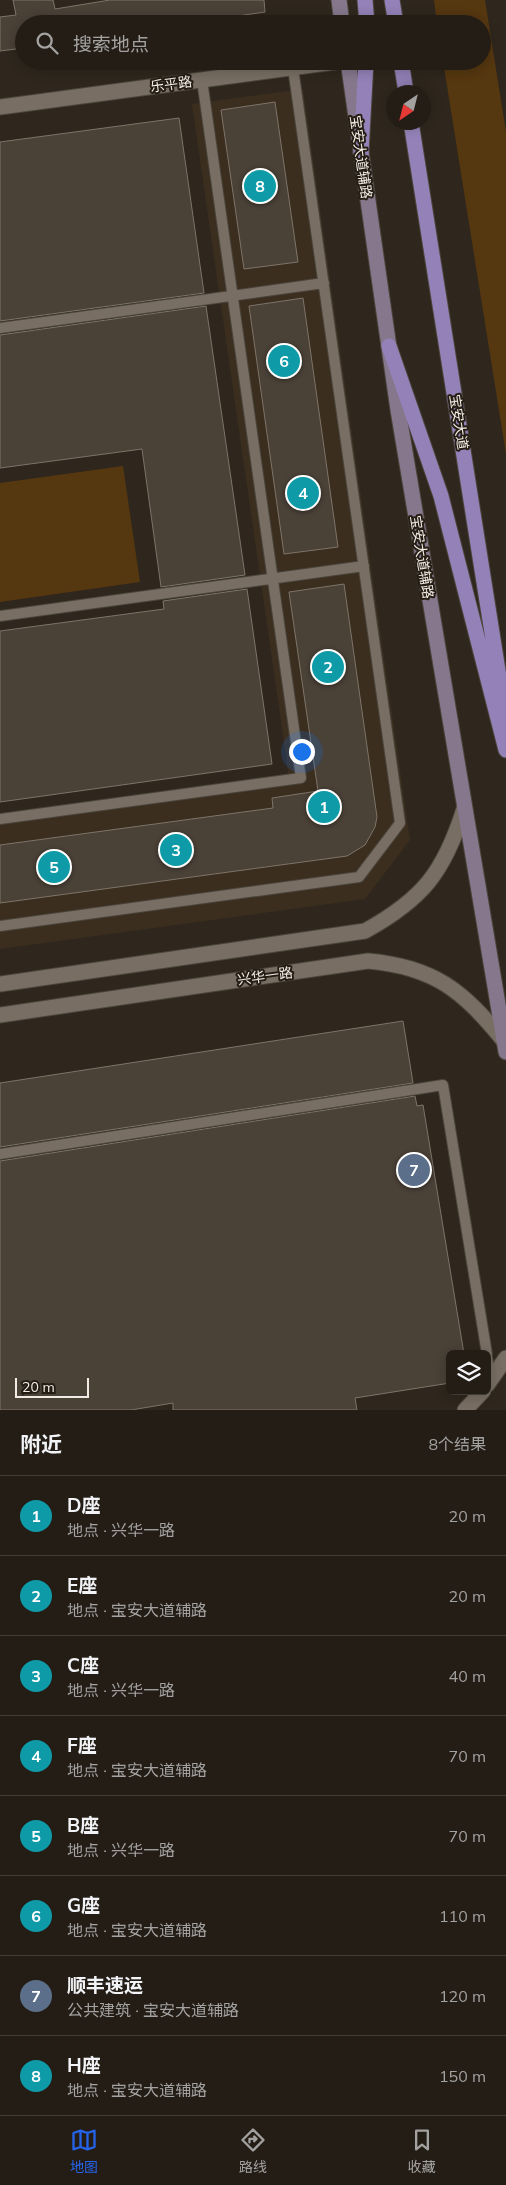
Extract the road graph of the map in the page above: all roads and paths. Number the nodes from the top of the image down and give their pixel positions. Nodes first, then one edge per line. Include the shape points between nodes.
1 (339, 0) edge
2 (365, 0) edge
3 (392, 0) edge
4 (341, 15) edge
5 (366, 15) edge
6 (394, 15) edge
7 (278, 70) edge
8 (293, 70) edge
9 (349, 70) edge
10 (366, 70) edge
11 (403, 70) edge
12 (202, 80) junction
13 (405, 85) edge
14 (0, 107) edge
15 (412, 130) edge
16 (361, 153) junction
17 (324, 283) junction
18 (232, 296) junction
19 (0, 328) edge
20 (389, 346) junction
21 (364, 566) junction
22 (273, 579) junction
23 (0, 616) edge
24 (506, 721) edge
25 (506, 750) edge
26 (464, 810) junction
27 (0, 819) edge
28 (0, 926) edge
29 (0, 984) edge
30 (0, 1015) edge
31 (505, 1047) edge
32 (0, 1154) edge
33 (486, 1350) edge
34 (506, 1358) edge
35 (491, 1379) edge
36 (478, 1395) edge
37 (465, 1410) edge

1 - 4 main road
2 - 5 main road
3 - 6 main road
7 - 12 street, 乐平路
8 - 17 lane
9 - 16 main road, 宝安大道辅路
10 - 16 main road
11 - 13 main road
12 - 14 street, 乐平路
12 - 18 lane
15 - 24 main road, 宝安大道
16 - 20 main road, 宝安大道辅路
17 - 18 lane
17 - 21 lane
18 - 19 lane
18 - 22 lane
20 - 25 main road via 441,496
20 - 26 main road, 宝安大道辅路
21 - 22 lane
21 - 28 lane via 400,823 359,877
22 - 23 lane
22 - 27 lane via 301,778
26 - 29 street via 439,869 419,894 365,931
26 - 31 main road, 宝安大道辅路
30 - 31 street, 兴华一路 via 368,961 403,965 433,976 460,993 483,1016
32 - 33 lane via 443,1085
34 - 35 street
36 - 37 street

